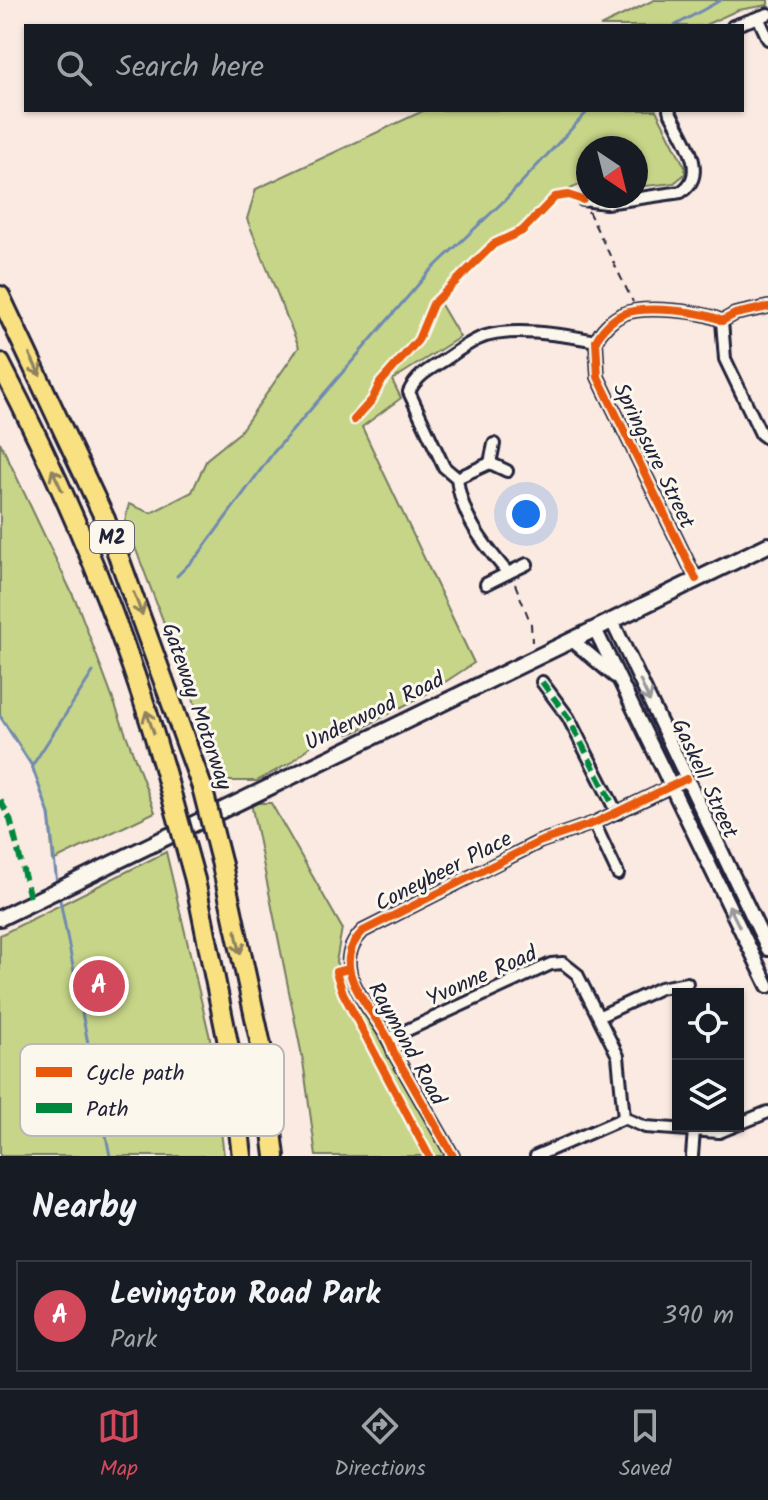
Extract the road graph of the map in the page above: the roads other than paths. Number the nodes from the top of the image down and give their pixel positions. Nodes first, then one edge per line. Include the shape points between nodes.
1 (763, 17) edge
2 (740, 24) edge
3 (768, 39) edge
4 (670, 112) edge
5 (648, 197) edge
6 (0, 296) edge
7 (768, 307) edge
8 (722, 321) junction
9 (596, 341) junction
10 (0, 363) edge
11 (768, 439) edge
12 (494, 444) dead end
13 (490, 463) junction
14 (507, 471) dead end
15 (457, 478) junction
16 (768, 545) edge
17 (527, 564) dead end
18 (508, 573) junction
19 (696, 579) junction
20 (486, 584) dead end
21 (612, 621) junction
22 (595, 629) junction
23 (572, 640) junction
24 (618, 678) junction
25 (542, 682) dead end
26 (686, 779) junction
27 (672, 786) junction
28 (617, 813) junction
29 (594, 823) junction
30 (618, 874) dead end
31 (0, 918) edge
32 (352, 942) joint
33 (768, 949) edge
34 (766, 978) edge
35 (687, 983) dead end
36 (600, 1016) junction
37 (390, 1038) junction
38 (228, 1044) edge
39 (261, 1044) edge
40 (768, 1112) edge
41 (624, 1118) junction
42 (744, 1123) edge
43 (672, 1129) edge
44 (694, 1132) edge
45 (240, 1136) edge
46 (272, 1136) edge
47 (242, 1156) edge
48 (275, 1156) edge
49 (453, 1156) edge
50 (536, 1156) edge
51 (692, 1156) edge

1 - 2 street
1 - 3 street
4 - 5 street via 696,177 681,192
6 -> 39 highway, Gateway Motorway / M2, bridge via 105,519 202,787
7 - 8 street
8 - 9 street via 710,314 637,310 613,320
8 - 11 street via 725,359
9 - 15 street via 494,333 415,379 409,392 444,467
9 - 19 street, Springsure Street via 598,377
38 -> 10 highway, M2, bridge via 195,880 128,657 71,513
12 - 13 street
13 - 14 street
13 - 15 street
15 - 18 street via 459,496 482,543
16 - 19 main road, Underwood Road
17 - 18 street
18 - 20 street
19 - 21 main road, Underwood Road
21 - 22 main road, Underwood Road
21 -> 26 street, Gaskell Street
22 - 23 main road, Underwood Road
22 - 24 street, Gaskell Street
23 - 24 street, Gaskell Street
23 - 31 main road, Underwood Road
24 - 27 street, Gaskell Street
25 - 28 street via 568,717
26 - 27 street, Coneybeer Place
26 - 33 street, Gaskell Street
27 - 28 street, Coneybeer Place
34 -> 27 street, Gaskell Street
28 - 29 street, Coneybeer Place
29 - 30 street
29 - 32 street, Coneybeer Place via 539,842 363,931
32 - 37 street, Raymond Road via 348,969 379,1029
35 - 36 street via 660,988
36 - 37 street, Yvonne Road via 571,968 551,964
36 - 41 street, Yvonne Road via 618,1056
37 - 49 street, Raymond Road
40 - 42 street
41 - 43 street via 645,1127
41 - 50 street
44 - 51 street
47 -> 45 highway, M2, bridge
46 -> 48 highway, Gateway Motorway / M2, bridge

